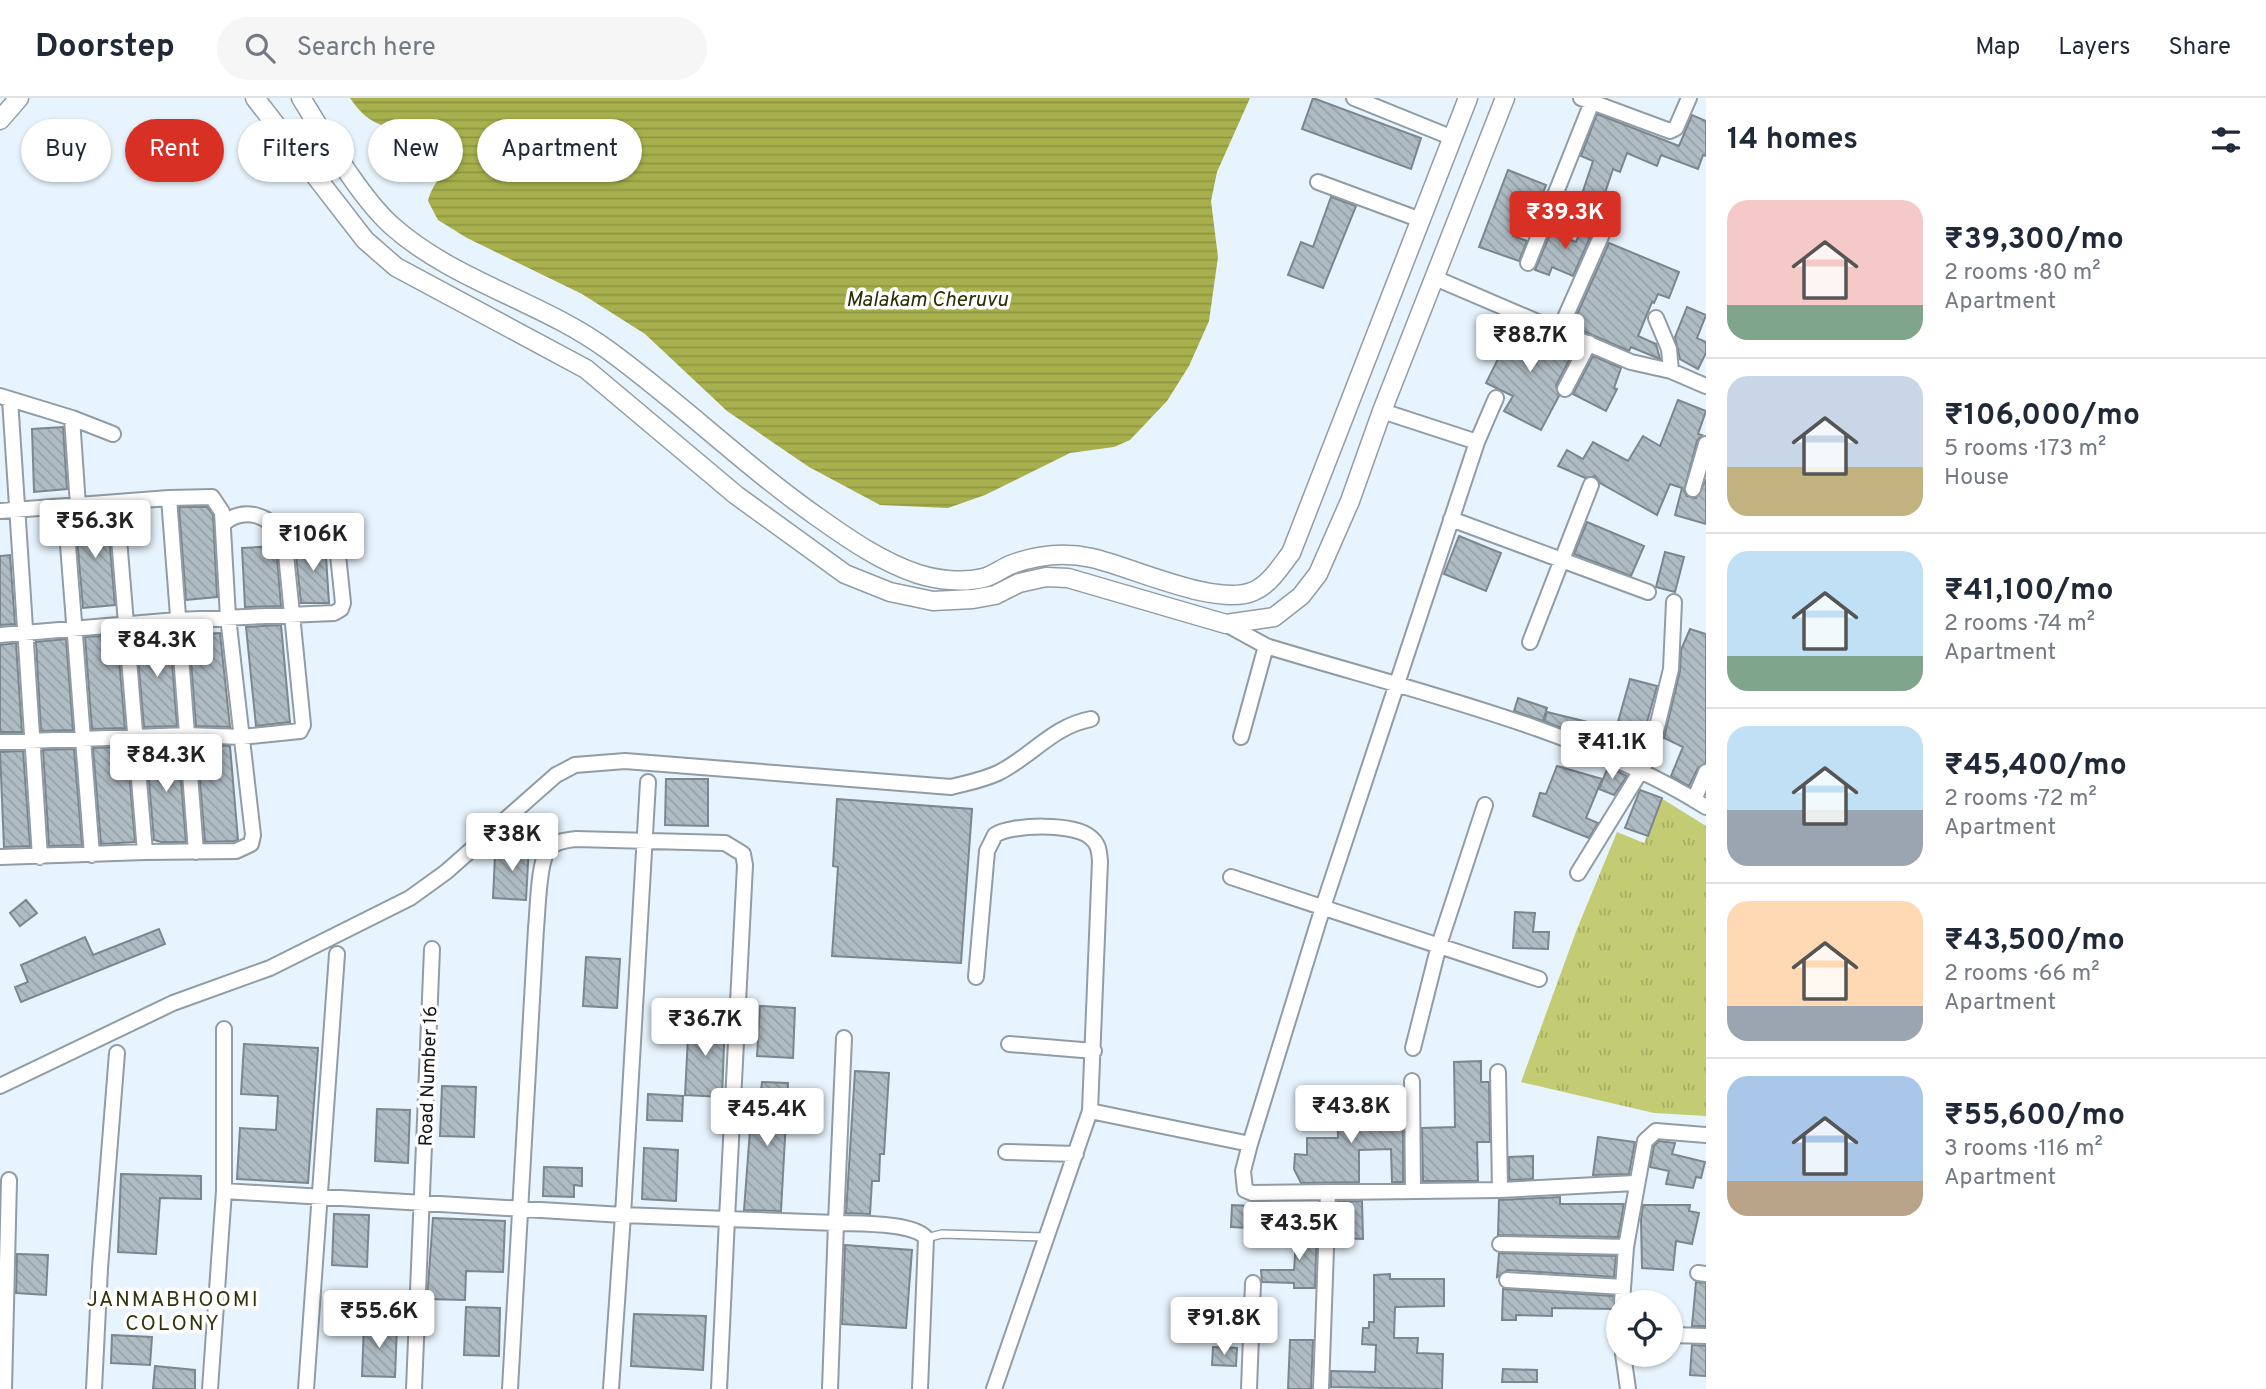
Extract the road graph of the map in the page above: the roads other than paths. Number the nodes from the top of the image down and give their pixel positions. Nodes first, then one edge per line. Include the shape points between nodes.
1 (19, 98) edge
2 (255, 98) edge
3 (301, 98) edge
4 (1353, 98) edge
5 (1468, 98) edge
6 (1505, 98) edge
7 (1689, 98) edge
8 (1587, 100) edge
9 (0, 120) edge
10 (1453, 138) junction
11 (1318, 182) dead end
12 (1421, 220) junction
13 (390, 224) junction
14 (1603, 232) dead end
15 (365, 240) junction
16 (1528, 263) dead end
17 (1435, 278) junction
18 (1656, 318) dead end
19 (1560, 330) junction
20 (1589, 343) junction
21 (1671, 371) junction
22 (1706, 386) edge
23 (1565, 389) dead end
24 (5, 397) edge
25 (1496, 398) dead end
26 (1382, 411) junction
27 (72, 418) junction
28 (113, 434) dead end
29 (1477, 442) junction
30 (1706, 444) edge
31 (1591, 485) dead end
32 (1693, 489) dead end
33 (169, 498) junction
34 (116, 503) junction
35 (71, 506) junction
36 (18, 510) junction
37 (0, 511) edge
38 (1451, 519) junction
39 (224, 523) junction
40 (338, 555) dead end
41 (1068, 555) junction
42 (1560, 559) junction
43 (1068, 578) junction
44 (952, 580) junction
45 (1648, 593) dead end
46 (950, 600) junction
47 (1674, 603) dead end
48 (290, 616) junction
49 (228, 617) junction
50 (177, 620) junction
51 (126, 624) junction
52 (1226, 624) junction
53 (75, 629) junction
54 (24, 632) junction
55 (0, 635) edge
56 (1530, 642) dead end
57 (1266, 646) junction
58 (1394, 685) junction
59 (1091, 719) dead end
60 (187, 735) junction
61 (135, 737) junction
62 (242, 737) junction
63 (1241, 737) dead end
64 (83, 739) junction
65 (0, 742) edge
66 (33, 742) junction
67 (1706, 772) edge
68 (1642, 773) junction
69 (648, 782) dead end
70 (1700, 804) edge
71 (1485, 805) dead end
72 (645, 841) junction
73 (145, 852) junction
74 (196, 852) junction
75 (92, 855) junction
76 (0, 857) edge
77 (40, 857) junction
78 (1578, 873) dead end
79 (1231, 877) dead end
80 (1323, 907) junction
81 (1439, 945) junction
82 (432, 950) dead end
83 (337, 954) dead end
84 (976, 977) dead end
85 (1539, 979) dead end
86 (224, 1029) dead end
87 (844, 1038) dead end
88 (1009, 1044) dead end
89 (1413, 1048) dead end
90 (1094, 1051) junction
91 (117, 1053) dead end
92 (1498, 1072) dead end
93 (1412, 1081) dead end
94 (0, 1086) edge
95 (1090, 1111) junction
96 (1706, 1135) edge
97 (1250, 1144) junction
98 (1006, 1152) dead end
99 (1076, 1154) junction
100 (9, 1180) dead end
101 (1635, 1183) junction
102 (1500, 1190) junction
103 (224, 1191) junction
104 (1413, 1191) junction
105 (1328, 1193) junction
106 (320, 1196) junction
107 (421, 1203) junction
108 (520, 1210) junction
109 (622, 1215) junction
110 (727, 1219) junction
111 (836, 1223) junction
112 (1047, 1237) junction
113 (926, 1238) junction
114 (1500, 1244) dead end
115 (1626, 1247) junction
116 (1507, 1280) dead end
117 (1254, 1283) dead end
118 (1623, 1287) junction
119 (1623, 1290) edge
120 (1683, 1335) edge
121 (1706, 1336) edge
122 (1625, 1367) edge
123 (4, 1389) edge
124 (94, 1389) edge
125 (210, 1389) edge
126 (306, 1389) edge
127 (414, 1389) edge
128 (510, 1389) edge
129 (611, 1389) edge
130 (719, 1389) edge
131 (830, 1389) edge
132 (920, 1389) edge
133 (994, 1389) edge
134 (1249, 1389) edge
135 (1321, 1389) edge
136 (1628, 1389) edge

1 - 9 street
2 - 15 street
3 - 13 street via 344,165
4 - 10 street
5 - 10 street
6 - 17 street
7 - 8 street via 1676,128 1670,131
8 - 16 street
10 - 12 street
11 - 12 street
12 - 41 street via 1291,553 1270,579 1256,591 1237,597
13 - 15 street
13 - 44 street via 444,263 542,311 608,350 787,496 858,545 919,575
14 - 19 street
15 - 46 street via 396,267 437,292 586,369 736,495 845,574 891,592
17 - 19 street
17 - 26 street
18 - 21 street via 1669,349
19 - 20 street
20 - 21 street via 1630,362
20 - 23 street
21 - 22 street
24 - 27 street
24 - 36 street
25 - 29 street
26 - 29 street
26 - 52 street via 1318,575 1274,617
27 - 28 street
27 - 35 street
29 - 38 street
30 - 32 street
31 - 42 street
33 - 34 street
33 - 39 street via 212,497
33 - 50 street
34 - 35 street
34 - 51 street
35 - 36 street
35 - 53 street
36 - 37 street
36 - 54 street
38 - 42 street
38 - 58 street
39 - 48 street via 232,516 253,514 273,522 284,534
39 - 49 street
40 - 48 street via 341,609
41 - 43 street
41 - 44 street via 1040,556 984,578
42 - 45 street
42 - 56 street
43 - 46 street via 1046,577 995,595
43 - 52 street
44 - 46 street
47 - 68 street via 1671,669
48 - 49 street
48 - 62 street via 303,725 296,734
49 - 50 street
49 - 62 street
50 - 51 street
50 - 60 street
51 - 53 street
51 - 61 street
52 - 57 street
53 - 54 street
53 - 64 street
54 - 55 street
54 - 66 street
57 - 58 street
57 - 63 street
58 - 68 street via 1520,724
58 - 80 street
59 - 94 street via 1057,730 999,772 951,787 625,761 575,765 556,775 410,898 270,968 173,1003
60 - 61 street
60 - 62 street
60 - 74 street
61 - 64 street
61 - 73 street
62 - 74 street via 251,844 236,851
64 - 66 street
64 - 75 street
65 - 66 street
66 - 77 street
67 - 70 street
68 - 70 street
68 - 78 street
69 - 72 street
71 - 81 street
72 - 108 street via 560,841 548,849 536,928
72 - 109 street
72 - 110 street via 725,843 743,854 746,865
73 - 74 street
73 - 75 street
75 - 77 street
76 - 77 street
79 - 80 street
80 - 81 street
80 - 97 street
81 - 85 street
81 - 89 street
82 - 107 street, Road Number 16
83 - 106 street
84 - 90 street via 987,850 995,835 1016,826 1089,835 1098,846 1100,861
86 - 103 street
87 - 111 street
88 - 90 street
90 - 95 street
91 - 124 street
92 - 102 street
93 - 104 street
95 - 97 street
95 - 99 street
96 - 101 street via 1656,1131 1650,1135
97 - 105 street via 1243,1171 1245,1190
98 - 99 street
99 - 112 street
100 - 123 street
101 - 102 street
101 - 115 street
102 - 104 street
103 - 106 street
103 - 125 street
104 - 105 street
105 - 135 street
106 - 107 street
106 - 126 street
107 - 108 street
107 - 127 street, Road Number 16
108 - 109 street
108 - 128 street
109 - 110 street
109 - 129 street
110 - 111 street
110 - 130 street
111 - 113 street via 908,1228
111 - 131 street
112 - 113 lane via 942,1234
112 - 133 street
113 - 132 street
114 - 115 street
115 - 118 street
116 - 118 street
117 - 134 street
118 - 119 street
120 - 121 street
122 - 136 street

